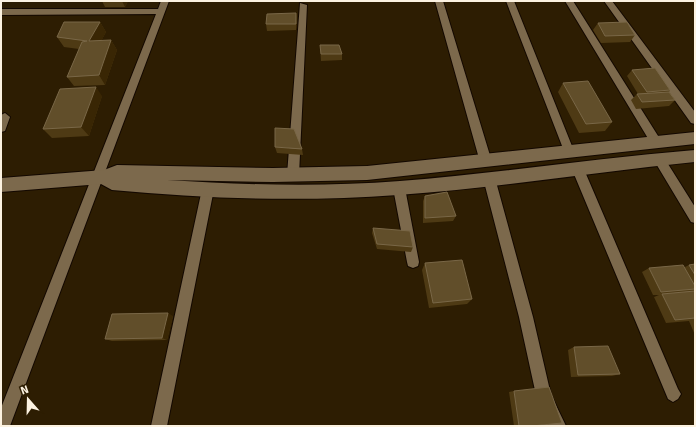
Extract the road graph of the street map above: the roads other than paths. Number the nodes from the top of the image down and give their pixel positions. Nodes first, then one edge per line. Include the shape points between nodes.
1 (439, 1) edge
2 (510, 1) edge
3 (569, 1) edge
4 (608, 1) edge
5 (304, 5) dead end
6 (163, 6) edge
7 (1, 12) edge
8 (5, 117) dead end
9 (695, 120) edge
10 (1, 128) edge
11 (695, 138) edge
12 (656, 142) junction
13 (569, 151) junction
14 (695, 156) edge
15 (659, 159) junction
16 (576, 167) junction
17 (488, 170) junction
18 (293, 175) junction
19 (100, 177) junction
20 (1, 185) edge
21 (399, 188) junction
22 (208, 189) junction
23 (695, 218) edge
24 (413, 262) dead end
25 (673, 394) dead end
26 (2, 426) edge
27 (159, 426) edge
28 (558, 426) edge

1 - 17 street
2 - 13 street
3 - 12 street
4 - 9 street
5 - 18 street
6 - 7 street
6 - 19 street
8 - 10 street
11 - 12 main road
12 - 13 main road
13 - 17 main road
14 - 15 main road
15 - 16 main road
15 - 23 street
16 - 17 main road
16 - 25 street
17 - 18 main road
17 - 21 main road
17 - 28 street via 550,416
18 - 19 main road via 117,172
19 - 20 main road
19 - 22 main road via 112,183
19 - 26 street
21 - 22 main road via 309,191
21 - 24 street
22 - 27 street

